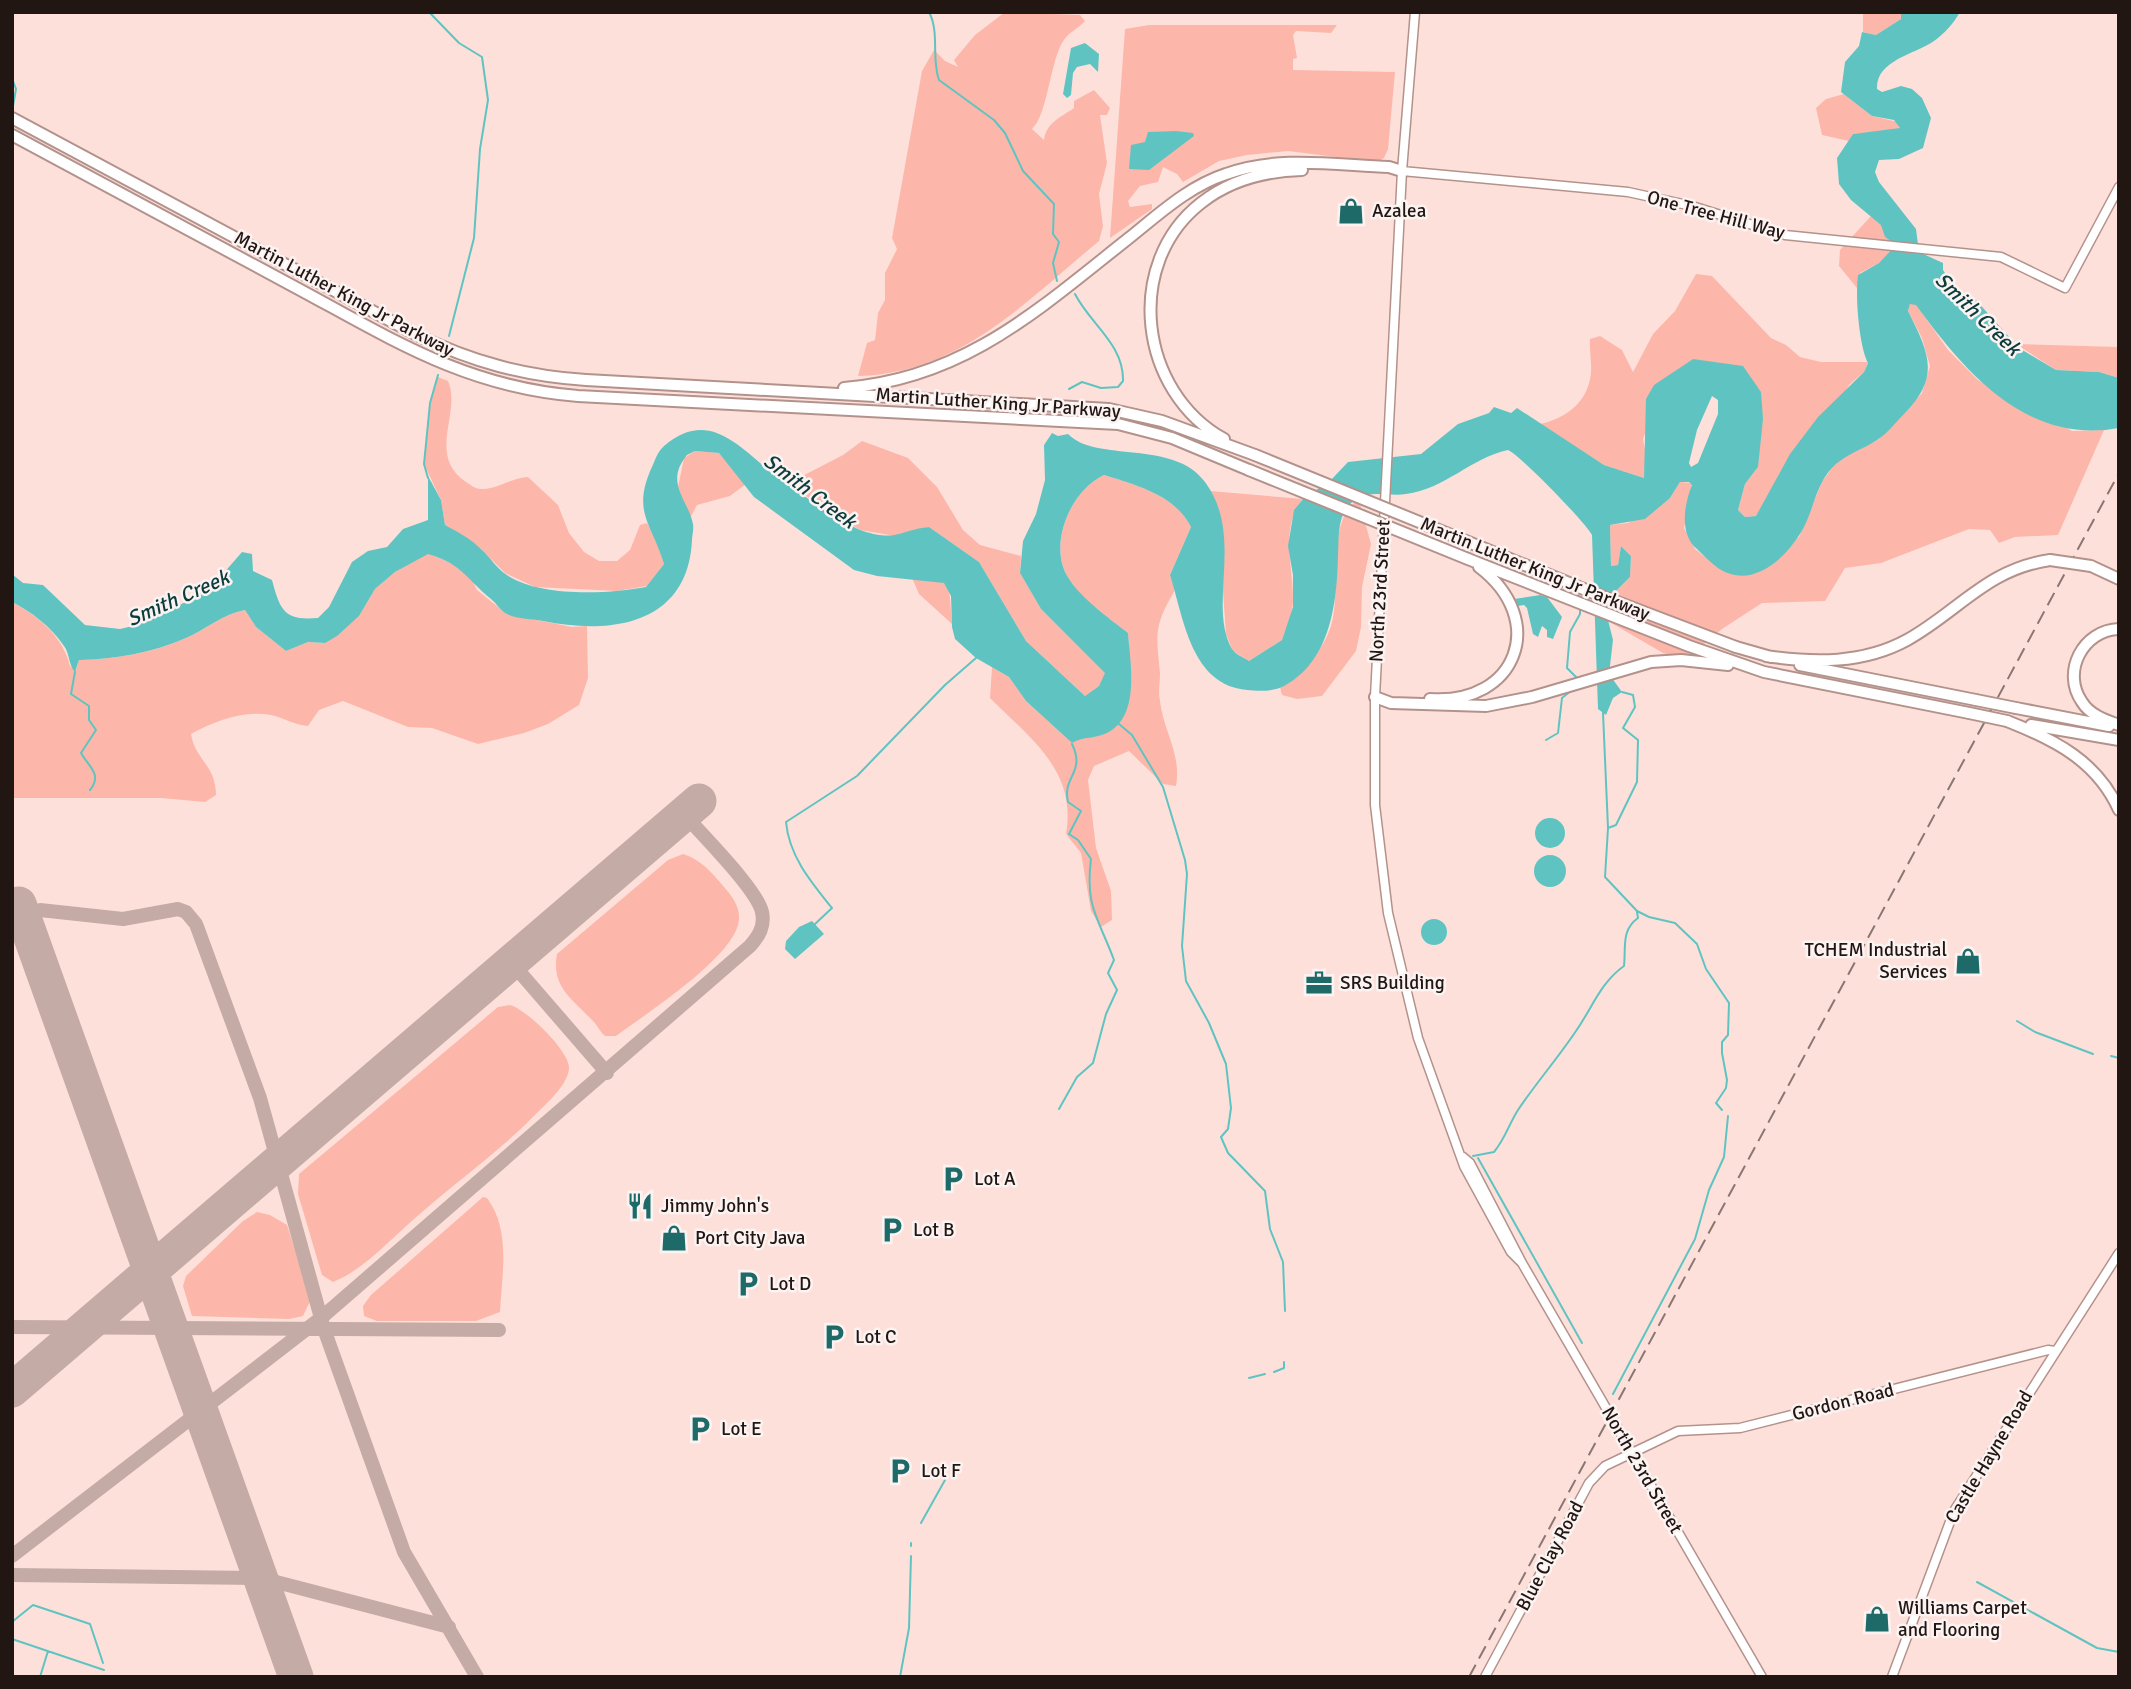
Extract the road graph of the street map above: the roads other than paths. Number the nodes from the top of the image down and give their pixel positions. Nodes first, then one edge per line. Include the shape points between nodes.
1 (1415, 12) edge
2 (12, 118) edge
3 (12, 135) edge
4 (1402, 171) junction
5 (2119, 187) edge
6 (803, 391) junction
7 (1255, 455) junction
8 (1468, 559) junction
9 (2119, 579) edge
10 (2119, 629) edge
11 (1766, 656) junction
12 (1731, 664) junction
13 (1375, 697) junction
14 (2007, 721) junction
15 (2119, 726) edge
16 (2119, 740) edge
17 (2119, 810) edge
18 (2119, 1253) edge
19 (2055, 1351) junction
20 (1632, 1453) junction
21 (1485, 1677) edge
22 (1762, 1677) edge
23 (1892, 1677) edge

1 - 4 main road, North 23rd Street
2 - 6 highway, Martin Luther King Jr Parkway via 467,358 545,377
3 - 8 highway, Martin Luther King Jr Parkway, bridge via 396,342 498,384 590,397 1118,424 1172,438
4 - 5 main road, One Tree Hill Way via 1628,192 1692,206 1769,232 1993,256 2065,288
4 - 6 highway via 1284,163 1225,174 1185,195 1017,326 974,352 898,380
4 - 7 highway via 1284,170 1246,178 1199,204 1170,240 1156,271 1150,306 1159,363 1194,416 1217,435
4 - 13 main road, North 23rd Street
6 - 7 highway, Martin Luther King Jr Parkway via 1109,409 1163,421
7 - 11 highway, Martin Luther King Jr Parkway, bridge via 1591,592
8 - 12 highway, Martin Luther King Jr Parkway
8 - 13 highway via 1502,587 1514,609 1515,649 1504,671 1489,686 1468,696
9 - 11 highway, bridge via 2091,566 2050,560 2020,566 1994,577 1928,627 1886,649 1848,660
10 - 15 highway via 2089,641 2079,653 2073,674 2082,703
11 - 15 highway, Martin Luther King Jr Parkway, bridge
12 - 13 highway via 1661,661 1486,706 1391,703
12 - 14 highway, bridge
13 - 20 main road, North 23rd Street via 1375,805 1393,942 1422,1051 1472,1181
14 - 16 highway
14 - 17 highway via 2062,744 2080,758
18 - 19 main road, Castle Hayne Road
19 - 20 main road, Gordon Road via 1740,1428 1678,1431
19 - 23 main road, Castle Hayne Road via 1954,1511
20 - 21 main road, Blue Clay Road via 1601,1468 1589,1483
20 - 22 main road, North 23rd Street

